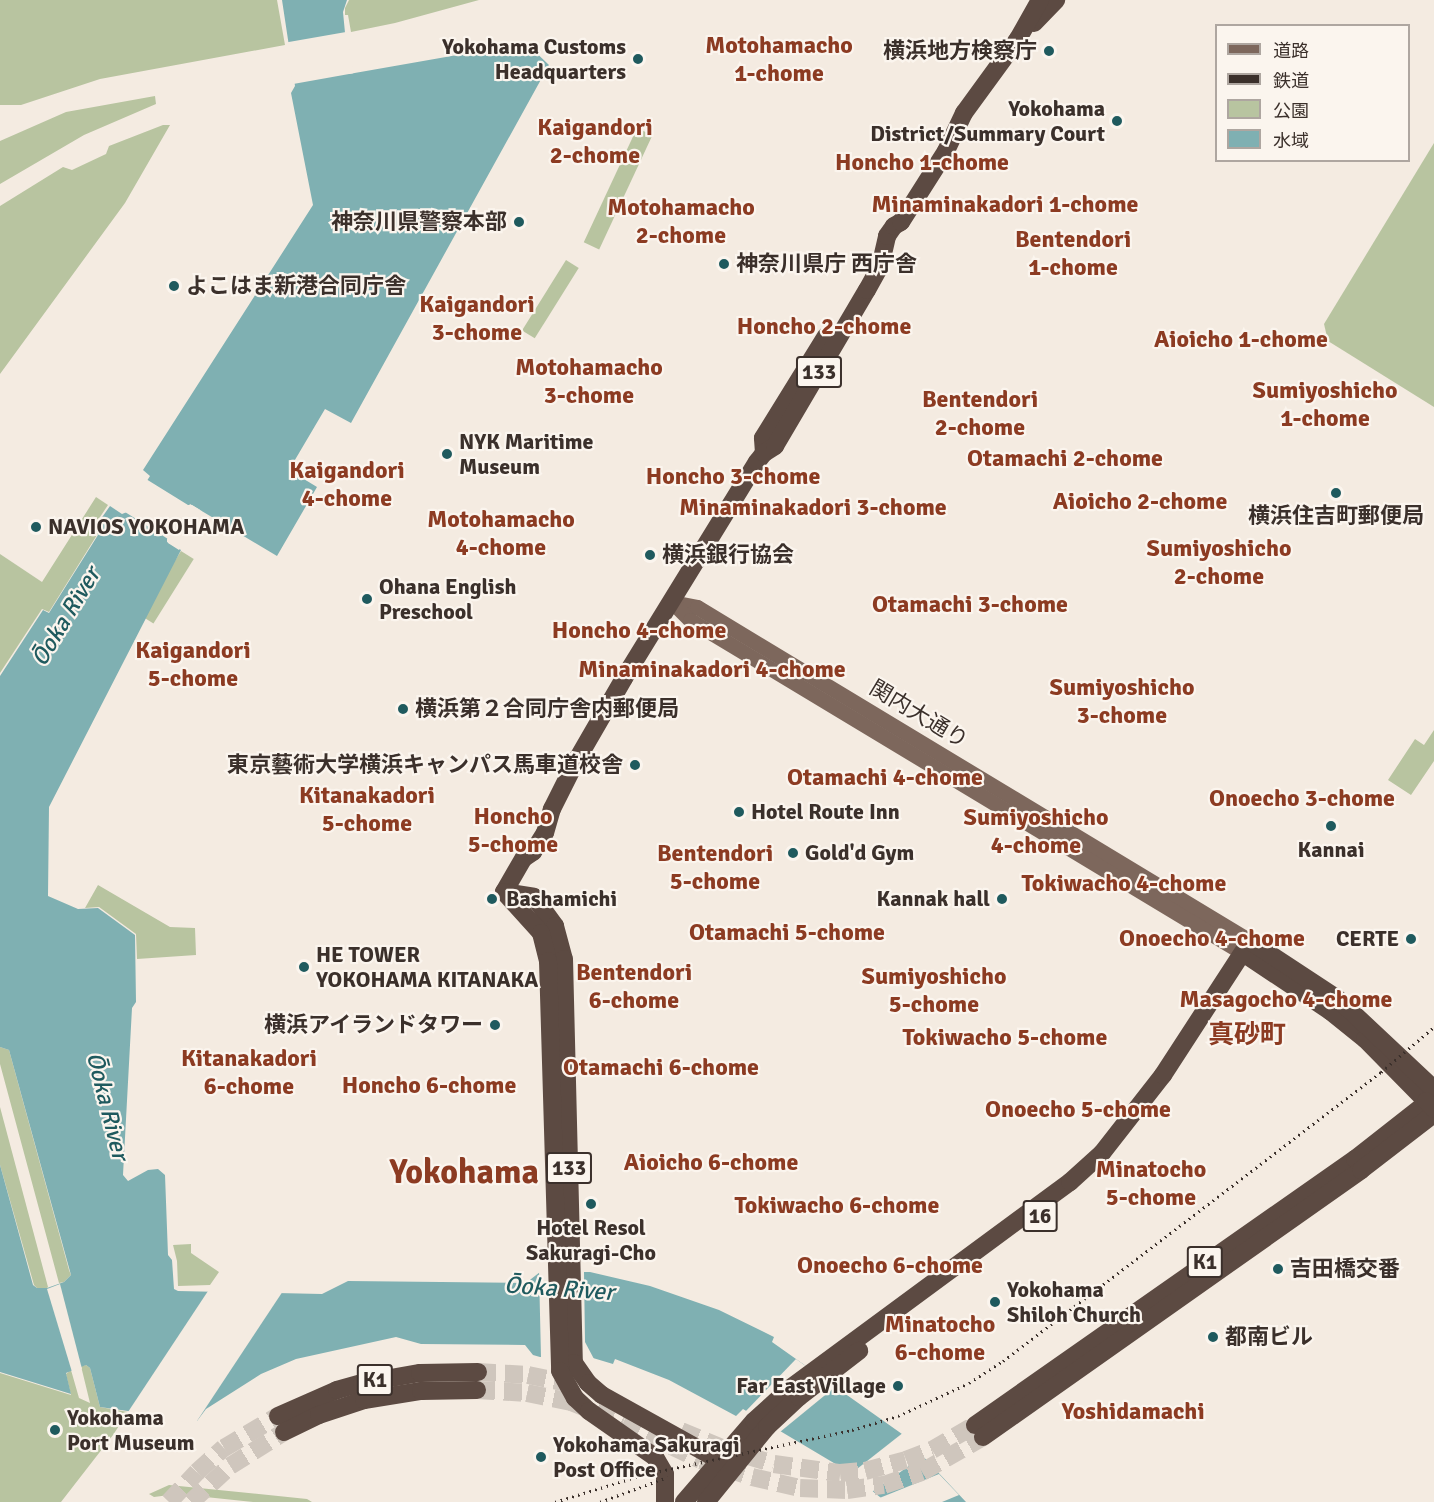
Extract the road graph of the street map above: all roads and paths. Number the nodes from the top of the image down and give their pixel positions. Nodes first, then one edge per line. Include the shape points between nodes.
1 (1040, 0) edge
2 (1056, 0) edge
3 (1018, 39) junction
4 (672, 602) junction
5 (1251, 950) junction
6 (1432, 1102) edge
7 (567, 1362) junction
8 (477, 1381) tunnel mouth
9 (281, 1424) tunnel mouth
10 (979, 1431) tunnel mouth
11 (726, 1464) junction
12 (665, 1502) edge
13 (684, 1502) edge
14 (706, 1502) edge

1 - 3 highway, 133
2 - 3 highway, 133
3 - 4 highway, 133 via 964,113 946,151 901,222 895,243 883,251 880,267 775,446 764,453
4 - 5 main road, 関内大通り via 690,620
4 - 7 highway, 133 via 608,706 552,809 541,813 524,846 524,858 504,892 534,897 555,926 564,960
5 - 6 highway via 1375,1047
5 - 11 highway, 16 via 1178,1070 1108,1161 1046,1212 832,1364 760,1424
6 - 10 highway, K1 via 1361,1170
7 - 11 highway via 602,1395
7 - 12 highway, 133 via 562,1380 575,1398 656,1457 665,1474
8 - 9 highway, K1 via 364,1400
11 - 13 highway, 16
11 - 14 highway, 16

